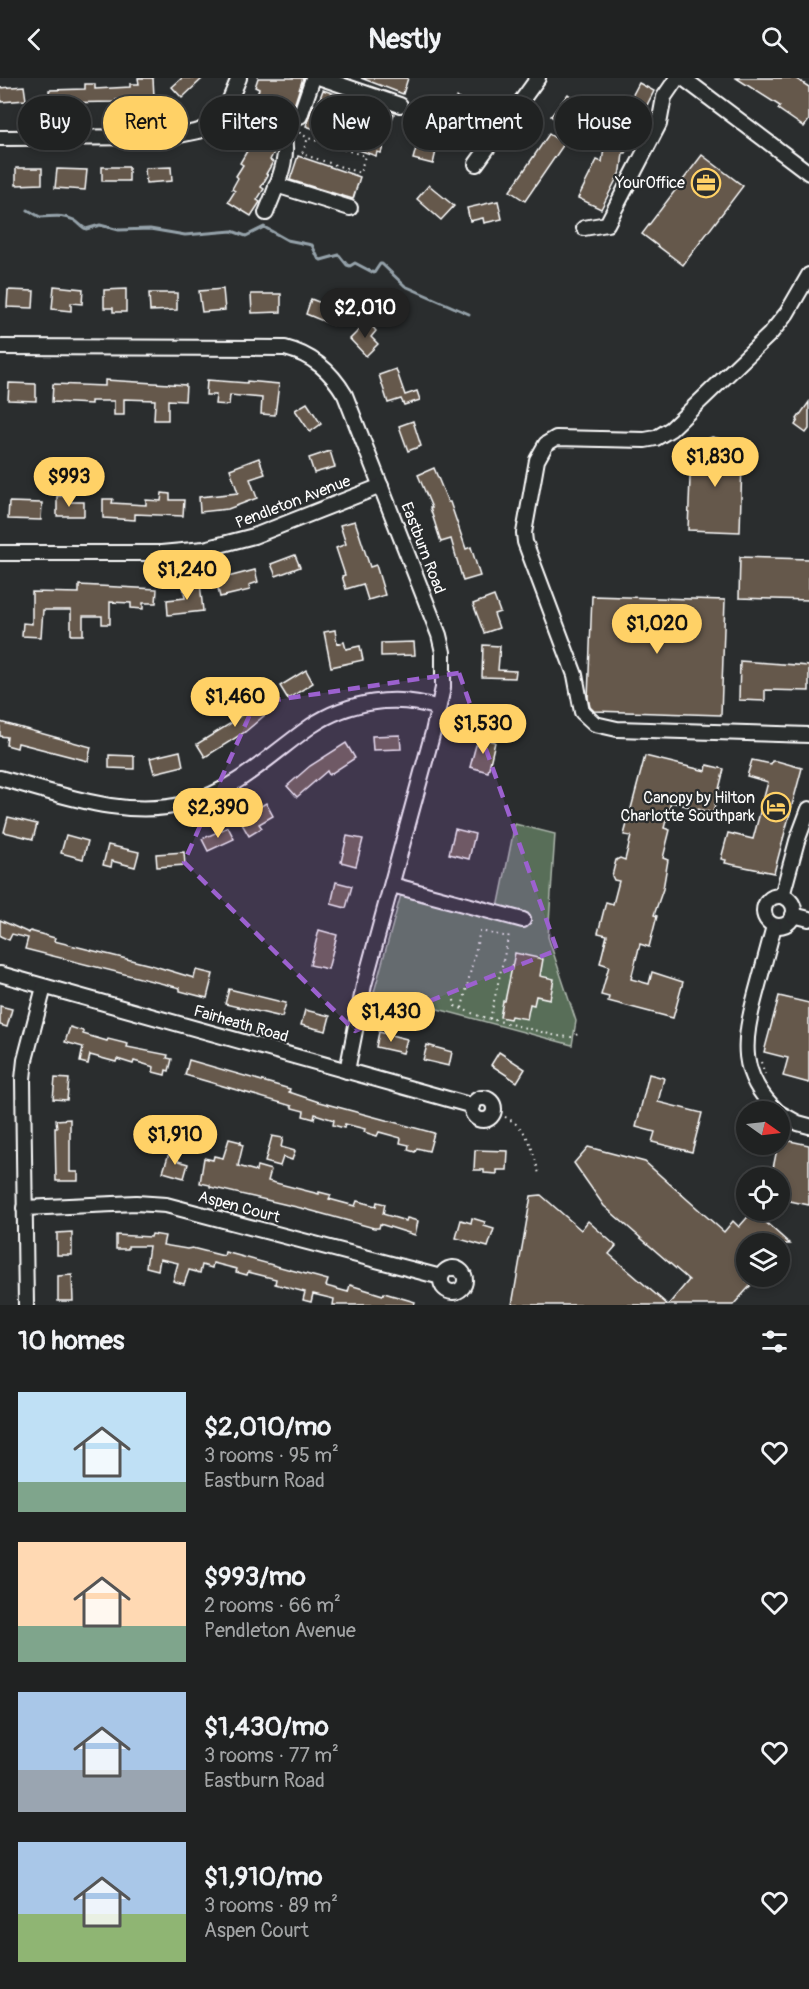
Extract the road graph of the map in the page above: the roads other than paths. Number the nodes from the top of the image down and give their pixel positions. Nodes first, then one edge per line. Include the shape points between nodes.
1 (239, 78) edge
2 (313, 78) edge
3 (321, 78) edge
4 (537, 78) edge
5 (677, 78) edge
6 (683, 78) edge
7 (707, 78) edge
8 (699, 91) junction
9 (232, 96) edge
10 (400, 105) dead end
11 (300, 120) road end
12 (200, 130) edge
13 (0, 138) edge
14 (286, 150) edge
15 (476, 164) dead end
16 (809, 173) edge
17 (276, 185) junction
18 (350, 208) dead end
19 (266, 213) dead end
20 (584, 228) dead end
21 (809, 275) edge
22 (0, 347) edge
23 (381, 486) junction
24 (0, 553) edge
25 (438, 708) junction
26 (809, 735) edge
27 (0, 778) edge
28 (809, 809) edge
29 (392, 885) junction
30 (782, 896) junction
31 (793, 915) junction
32 (809, 919) edge
33 (523, 920) dead end
34 (774, 926) junction
35 (0, 974) edge
36 (44, 987) junction
37 (347, 1071) junction
38 (768, 1101) edge
39 (494, 1112) road end
40 (790, 1118) edge
41 (809, 1126) edge
42 (24, 1208) junction
43 (441, 1277) dead end
44 (26, 1305) edge

1 - 9 street
2 - 11 street
3 - 10 street
4 - 15 street
5 - 20 street via 664,97 656,131 607,224
6 - 8 street
7 - 8 street
8 - 16 street
12 - 13 street via 170,137
14 - 17 street
17 - 18 street
17 - 19 street
21 - 26 street via 770,334 671,429 645,440 556,438 546,444 538,455 524,533 575,675 582,712 594,724 610,728
22 - 23 street, Eastburn Road via 293,350 318,362 336,380
23 - 24 street, Pendleton Avenue via 255,536 204,549 161,554
23 - 25 street, Eastburn Road via 439,635 444,670
25 - 27 street via 387,701 346,708 312,726 230,786 166,808 99,805
25 - 29 street, Eastburn Road
28 - 30 street
29 - 33 street
29 - 37 street, Eastburn Road via 364,985
30 - 31 street via 793,905
30 - 34 street via 772,897 763,910 766,920
31 - 32 street
31 - 34 street via 783,926
34 - 38 street via 747,1028 746,1048 755,1084
35 - 36 street, Fairheath Road
36 - 37 street, Fairheath Road
36 - 42 street via 24,1070
37 - 39 street, Fairheath Road via 473,1106 474,1116 480,1120 490,1118
40 - 41 street
42 - 43 street, Aspen Court via 166,1205
42 - 44 street

